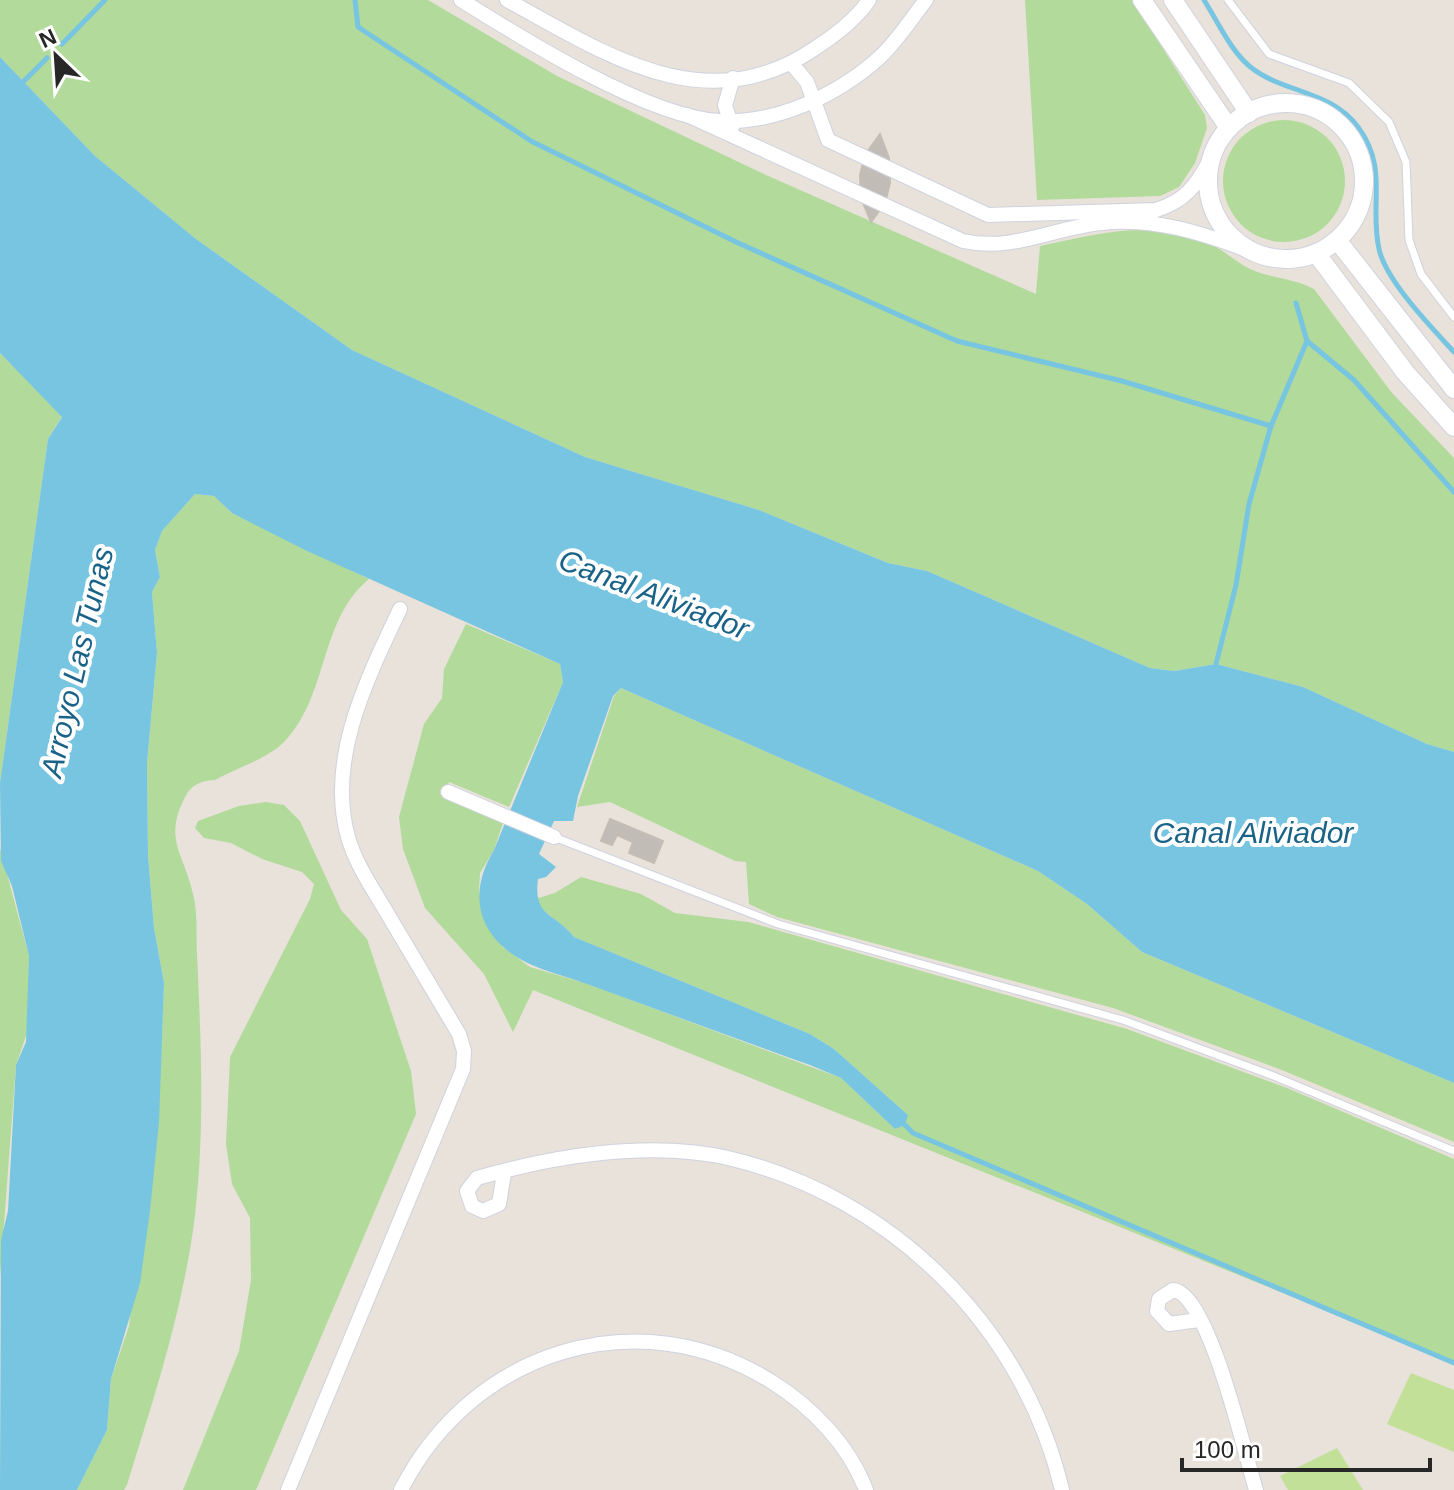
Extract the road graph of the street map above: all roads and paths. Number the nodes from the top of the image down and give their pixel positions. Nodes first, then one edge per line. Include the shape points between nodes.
1 (461, 0) edge
2 (507, 0) edge
3 (869, 0) edge
4 (926, 0) edge
5 (1142, 0) edge
6 (1173, 0) edge
7 (1228, 0) edge
8 (792, 64) junction
9 (733, 78) junction
10 (814, 104) junction
11 (1249, 113) junction
12 (687, 115) junction
13 (728, 121) junction
14 (1229, 128) junction
15 (737, 138) junction
16 (1210, 160) junction
17 (1337, 240) junction
18 (1250, 251) junction
19 (1316, 253) junction
20 (1454, 317) edge
21 (1454, 389) edge
22 (1454, 427) edge
23 (400, 609) dead end
24 (448, 792) dead end
25 (554, 837) joint
26 (1454, 1151) edge
27 (504, 1173) dead end
28 (1199, 1320) dead end
29 (288, 1490) edge
30 (401, 1490) edge
31 (866, 1490) edge
32 (1062, 1490) edge
33 (1256, 1490) edge

1 - 12 street via 535,46
2 - 9 street via 623,64 688,80
3 - 8 street via 836,35
4 - 10 street via 882,56
5 - 14 main road
6 - 11 main road
7 - 20 lane via 1269,54 1349,83 1389,122 1406,162 1409,240 1421,274
8 - 9 street
8 - 10 street via 807,82
9 - 13 street via 725,105
10 - 13 street
10 - 16 street via 821,128 838,147 988,215 1156,210 1177,203 1196,187
11 - 14 main road
11 - 17 main road via 1291,103 1331,117 1347,132 1361,160 1364,192 1358,212
12 - 13 street
12 - 15 street
13 - 15 street
14 - 16 main road
15 - 18 street via 963,241 985,246 1098,223 1137,221 1199,232
16 - 18 main road via 1207,182 1219,222
17 - 19 main road
17 - 21 main road
18 - 19 main road via 1291,259
19 - 22 main road via 1405,372
23 - 29 street via 363,689 346,755 343,804 348,837 367,879 459,1034 463,1069
24 - 25 street
25 - 26 lane via 778,924 1123,1020
27 - 32 street via 593,1153 689,1154 748,1165 842,1201 900,1238 975,1313 1028,1394
28 - 33 street via 1236,1412
30 - 31 street via 431,1442 485,1390 542,1358 579,1346 628,1341 693,1347 775,1384 835,1438

